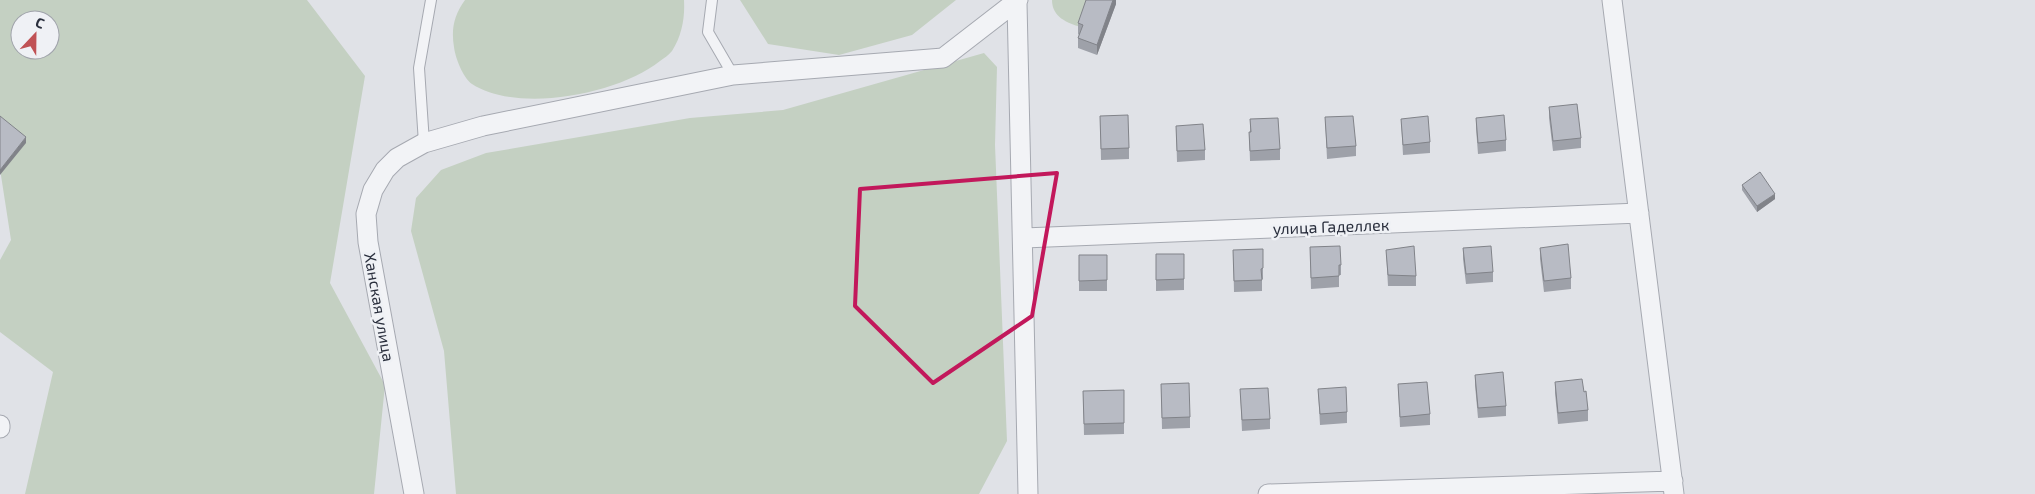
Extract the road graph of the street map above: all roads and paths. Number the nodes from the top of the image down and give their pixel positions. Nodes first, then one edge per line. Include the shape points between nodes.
1 (430, 0) edge
2 (712, 0) edge
3 (1612, 0) edge
4 (1018, 2) edge
5 (733, 75) junction
6 (424, 143) junction
7 (1639, 213) junction
8 (1024, 238) junction
9 (1674, 488) edge
10 (414, 494) edge
11 (1028, 494) edge
12 (1268, 494) edge

1 - 6 lane via 419,68
2 - 5 lane via 708,32
3 - 7 street
4 - 5 street, Ханская улица via 943,58
4 - 8 street
5 - 6 street, Ханская улица via 483,126
6 - 10 street, Ханская улица via 397,158 385,170 373,190 366,214 368,242
7 - 8 street, улица Гаделлек
7 - 9 street
8 - 11 street
9 - 12 street

